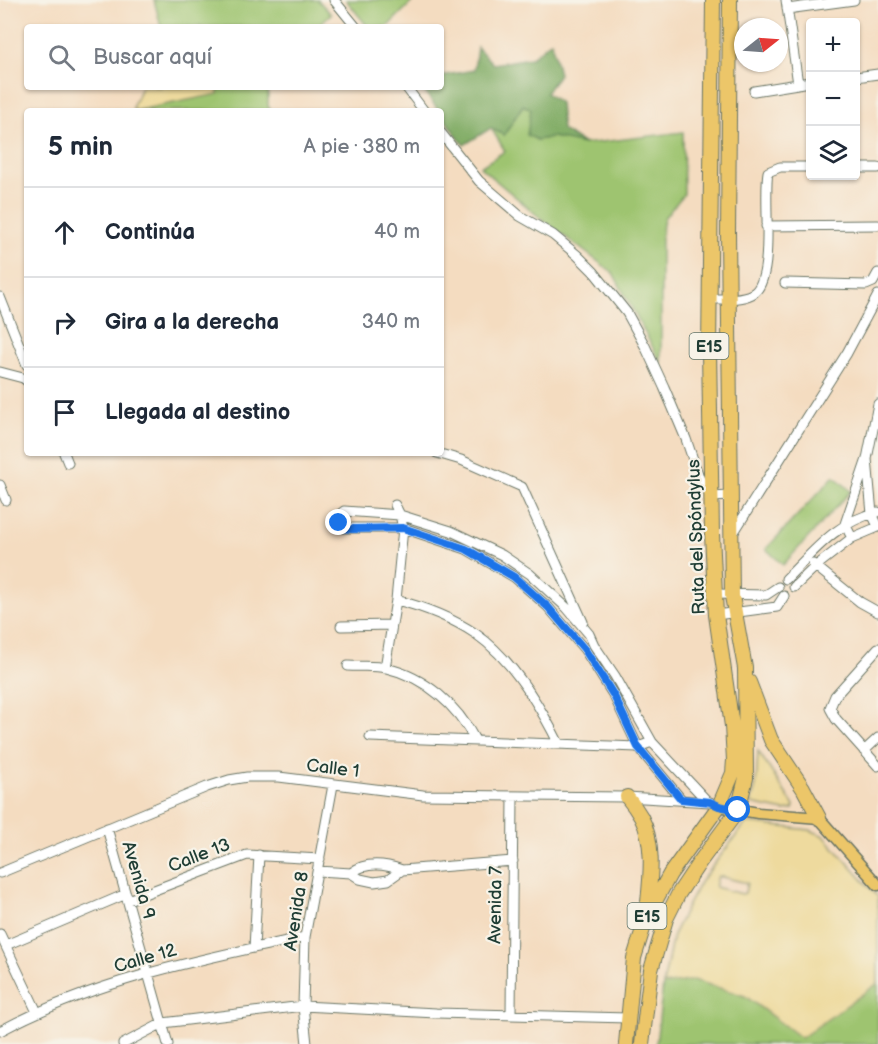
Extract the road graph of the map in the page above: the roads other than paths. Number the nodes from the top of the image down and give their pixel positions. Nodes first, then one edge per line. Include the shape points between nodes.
1 (333, 0) edge
2 (713, 0) edge
3 (730, 0) edge
4 (854, 0) edge
5 (786, 4) edge
6 (353, 24) edge
7 (878, 74) edge
8 (860, 76) edge
9 (806, 83) edge
10 (798, 84) junction
11 (408, 90) edge
12 (754, 91) dead end
13 (422, 108) edge
14 (444, 137) edge
15 (806, 167) edge
16 (860, 168) edge
17 (878, 168) edge
18 (878, 225) edge
19 (766, 226) junction
20 (878, 273) edge
21 (785, 283) dead end
22 (878, 295) edge
23 (0, 297) edge
24 (729, 298) junction
25 (710, 299) junction
26 (24, 357) edge
27 (0, 372) edge
28 (24, 379) edge
29 (878, 404) edge
30 (874, 439) edge
31 (444, 455) edge
32 (65, 456) edge
33 (867, 459) junction
34 (68, 463) dead end
35 (0, 485) edge
36 (730, 496) junction
37 (712, 497) junction
38 (6, 501) dead end
39 (395, 505) dead end
40 (875, 513) edge
41 (400, 515) junction
42 (844, 524) junction
43 (878, 526) edge
44 (403, 528) junction
45 (731, 537) junction
46 (852, 538) junction
47 (469, 539) junction
48 (466, 549) junction
49 (806, 559) junction
50 (816, 566) junction
51 (521, 568) junction
52 (514, 577) junction
53 (786, 579) dead end
54 (778, 587) dead end
55 (794, 587) dead end
56 (715, 594) junction
57 (766, 595) junction
58 (732, 596) junction
59 (784, 596) dead end
60 (557, 598) junction
61 (396, 600) junction
62 (548, 607) junction
63 (777, 607) junction
64 (878, 612) edge
65 (734, 614) junction
66 (716, 615) junction
67 (392, 625) junction
68 (341, 626) dead end
69 (589, 634) junction
70 (590, 647) junction
71 (878, 648) edge
72 (348, 666) dead end
73 (385, 668) junction
74 (745, 668) junction
75 (624, 692) junction
76 (614, 696) junction
77 (370, 736) dead end
78 (878, 738) edge
79 (475, 740) junction
80 (652, 742) junction
81 (559, 744) junction
82 (638, 747) junction
83 (864, 751) junction
84 (878, 766) edge
85 (333, 785) junction
86 (513, 796) junction
87 (627, 797) junction
88 (681, 799) junction
89 (714, 804) junction
90 (738, 810) junction
91 (819, 818) junction
92 (107, 828) junction
93 (259, 855) junction
94 (320, 859) junction
95 (513, 861) junction
96 (402, 870) junction
97 (318, 871) junction
98 (0, 873) edge
99 (351, 873) junction
100 (878, 885) edge
101 (127, 897) junction
102 (647, 916) junction
103 (0, 934) edge
104 (305, 937) junction
105 (6, 945) junction
106 (254, 948) junction
107 (147, 972) junction
108 (303, 1006) junction
109 (37, 1012) junction
110 (511, 1014) junction
111 (628, 1018) junction
112 (163, 1023) junction
113 (0, 1032) edge
114 (123, 1044) edge
115 (168, 1044) edge
116 (307, 1044) edge
117 (626, 1044) edge
118 (642, 1044) edge

1 - 6 street
2 - 25 highway, Ruta del Spóndylus / E15
3 - 24 highway, Ruta del Spóndylus / E15
4 - 5 street
5 - 10 street
7 - 8 street
9 - 10 street
10 - 12 street
11 - 13 street
14 - 37 street via 479,181 520,216 577,255 627,313 686,439 700,480
15 - 19 street via 780,167 768,172
16 - 17 street
18 - 19 street
19 - 24 street via 764,279 759,289 744,297
20 - 21 street via 866,285
22 - 45 street via 847,353
23 - 26 street
24 - 25 street
24 - 36 highway, Ruta del Spóndylus / E15
25 - 37 highway, Ruta del Spóndylus / E15
27 - 28 street
29 - 30 street
30 - 33 street
31 - 69 street via 522,487
32 - 34 street
33 - 40 street
33 - 42 street
35 - 38 street
36 - 37 street
36 - 45 highway, Ruta del Spóndylus / E15
37 - 56 highway, Ruta del Spóndylus / E15
39 - 41 street
40 - 42 street
40 - 43 street
41 - 44 street
41 - 44 street via 344,511 339,515 339,523 351,529
41 - 47 street
42 - 46 street
42 - 49 street
43 - 46 street
44 - 48 street
44 - 61 street
45 - 58 highway, Ruta del Spóndylus / E15
46 - 50 street
47 - 48 street
47 - 51 street
48 - 52 street
49 - 50 street
49 - 53 street
50 - 55 street
50 - 64 street
51 - 52 street
51 - 60 street
52 - 62 street
54 - 57 street
56 - 58 street
56 - 66 highway, Ruta del Spóndylus / E15
57 - 58 street
57 - 63 street
58 - 65 highway, Ruta del Spóndylus / E15
59 - 63 street
60 - 62 street
60 - 69 street
61 - 67 street
61 - 81 street via 420,606 477,634 527,689
62 - 70 street
63 - 65 street
65 - 66 street
65 - 74 highway, Ruta del Spóndylus / E15
66 - 89 highway, Ruta del Spóndylus / E15 via 734,760 733,773
67 - 68 street
67 - 73 street
69 - 70 street
70 - 75 street via 604,658
70 - 76 street
71 - 83 street via 835,696 830,708
72 - 73 street
73 - 79 street via 411,676 437,693 461,717
74 - 90 highway, Ruta del Spóndylus / E15 via 746,778
74 - 91 highway via 771,740
75 - 76 street
75 - 80 street
76 - 82 street
77 - 79 street
78 - 83 street
79 - 81 street
80 - 82 street
80 - 89 street
81 - 82 street
82 - 88 street
83 - 84 street
85 - 86 street, Calle 1 via 423,795
85 - 92 street, Calle 1 via 279,777 229,780
85 - 94 street, Avenida 8
86 - 87 street, Calle 1
86 - 95 street, Avenida 7
87 - 88 street, Calle 1
87 - 102 highway via 641,816 649,840
88 - 89 street, Calle 1
89 - 90 main road
89 - 102 highway, Ruta del Spóndylus / E15
90 - 91 main road
90 - 118 highway, Ruta del Spóndylus / E15 via 679,893 666,920 651,970
91 - 100 main road
92 - 98 street, Calle 1
92 - 101 street, Avenida 9
93 - 94 street, Calle 13
93 - 101 street, Calle 13 via 247,855
93 - 106 street
94 - 97 street, Avenida 8
95 - 96 street
95 - 110 street, Avenida 7
96 - 99 street via 372,865
96 - 99 street via 380,882
97 - 99 street
97 - 104 street, Avenida 8
101 - 105 street, Calle 13
101 - 107 street, Avenida 9
102 - 111 highway, Ruta del Spóndylus / E15 via 634,958
103 - 105 street
104 - 106 street, Calle 12
104 - 108 street, Avenida 8
105 - 109 street
106 - 107 street, Calle 12
107 - 109 street, Calle 12
107 - 112 street, Avenida 9
108 - 110 street
108 - 112 street
108 - 116 street, Avenida 8
109 - 113 street, Calle 12
110 - 111 street
111 - 117 highway, Ruta del Spóndylus / E15
112 - 114 street
112 - 115 street, Avenida 9

